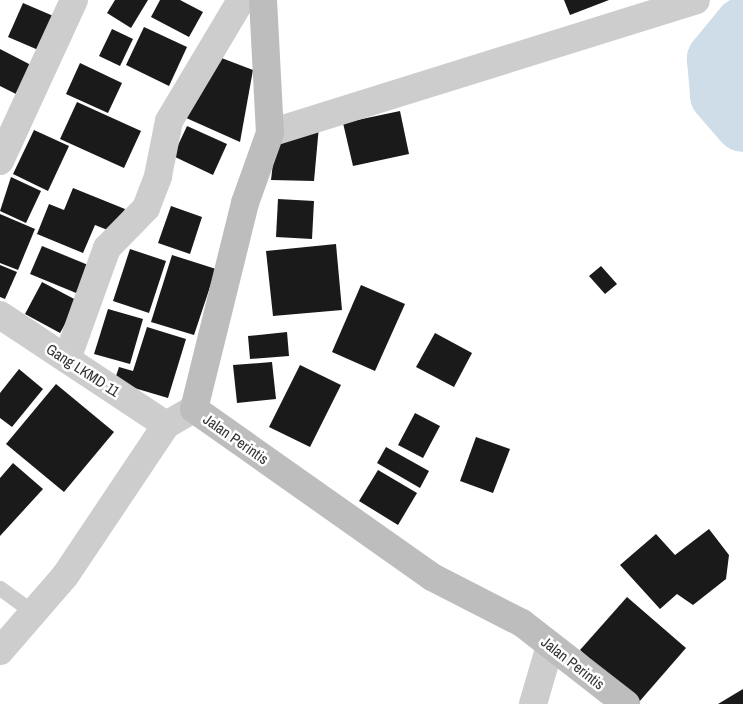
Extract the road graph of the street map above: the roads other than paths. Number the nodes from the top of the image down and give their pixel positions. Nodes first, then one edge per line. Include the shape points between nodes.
1 (74, 0) edge
2 (241, 0) edge
3 (263, 0) edge
4 (696, 0) edge
5 (270, 133) junction
6 (0, 161) edge
7 (0, 315) edge
8 (67, 359) junction
9 (194, 409) junction
10 (166, 425) junction
11 (0, 588) edge
12 (34, 613) junction
13 (550, 646) junction
14 (0, 651) edge
15 (532, 704) edge
16 (626, 704) edge

1 - 6 street
2 - 8 street via 169,121 158,176 146,208 107,248
3 - 5 street, Jalan Perintis
4 - 5 street
5 - 9 street, Jalan Perintis via 245,202
7 - 8 street, Gang LKMD 11
8 - 10 street, Gang LKMD 11
9 - 10 street
9 - 13 street, Jalan Perintis via 432,578 522,624
10 - 12 street via 65,576
11 - 12 lane
12 - 14 street
13 - 15 street
13 - 16 street, Jalan Perintis

